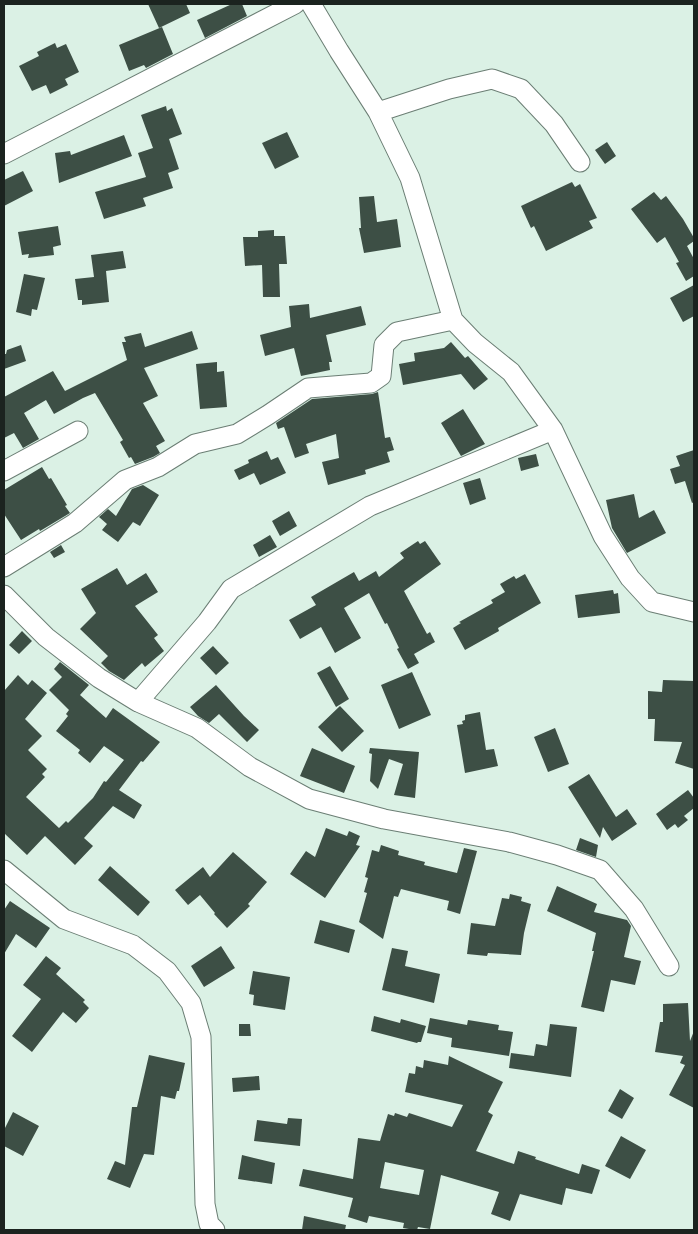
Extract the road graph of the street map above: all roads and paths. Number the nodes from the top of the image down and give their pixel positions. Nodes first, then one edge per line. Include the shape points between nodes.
1 (295, 4) edge
2 (312, 4) edge
3 (378, 112) junction
4 (4, 154) edge
5 (580, 162) dead end
6 (454, 320) junction
7 (553, 430) junction
8 (78, 431) dead end
9 (4, 471) edge
10 (4, 567) edge
11 (4, 595) edge
12 (694, 612) edge
13 (138, 702) junction
14 (4, 870) edge
15 (669, 966) dead end
16 (215, 1230) edge

1 - 4 street
2 - 3 street
3 - 5 street via 492,79 521,89 554,124
3 - 6 street via 410,178
6 - 7 street via 475,344 511,372
6 - 10 street via 397,332 384,345 381,376 371,383 308,388 237,434 195,444 158,466 125,480 75,523
7 - 12 street via 603,536 630,578 652,602
7 - 13 street via 370,506 231,589
8 - 9 street
11 - 13 street via 46,636 99,678
13 - 15 street via 197,728 250,767 309,799 384,819 509,842 600,870 634,909
14 - 16 street via 64,919 133,945 167,971 191,1003 201,1037 205,1204 209,1224

